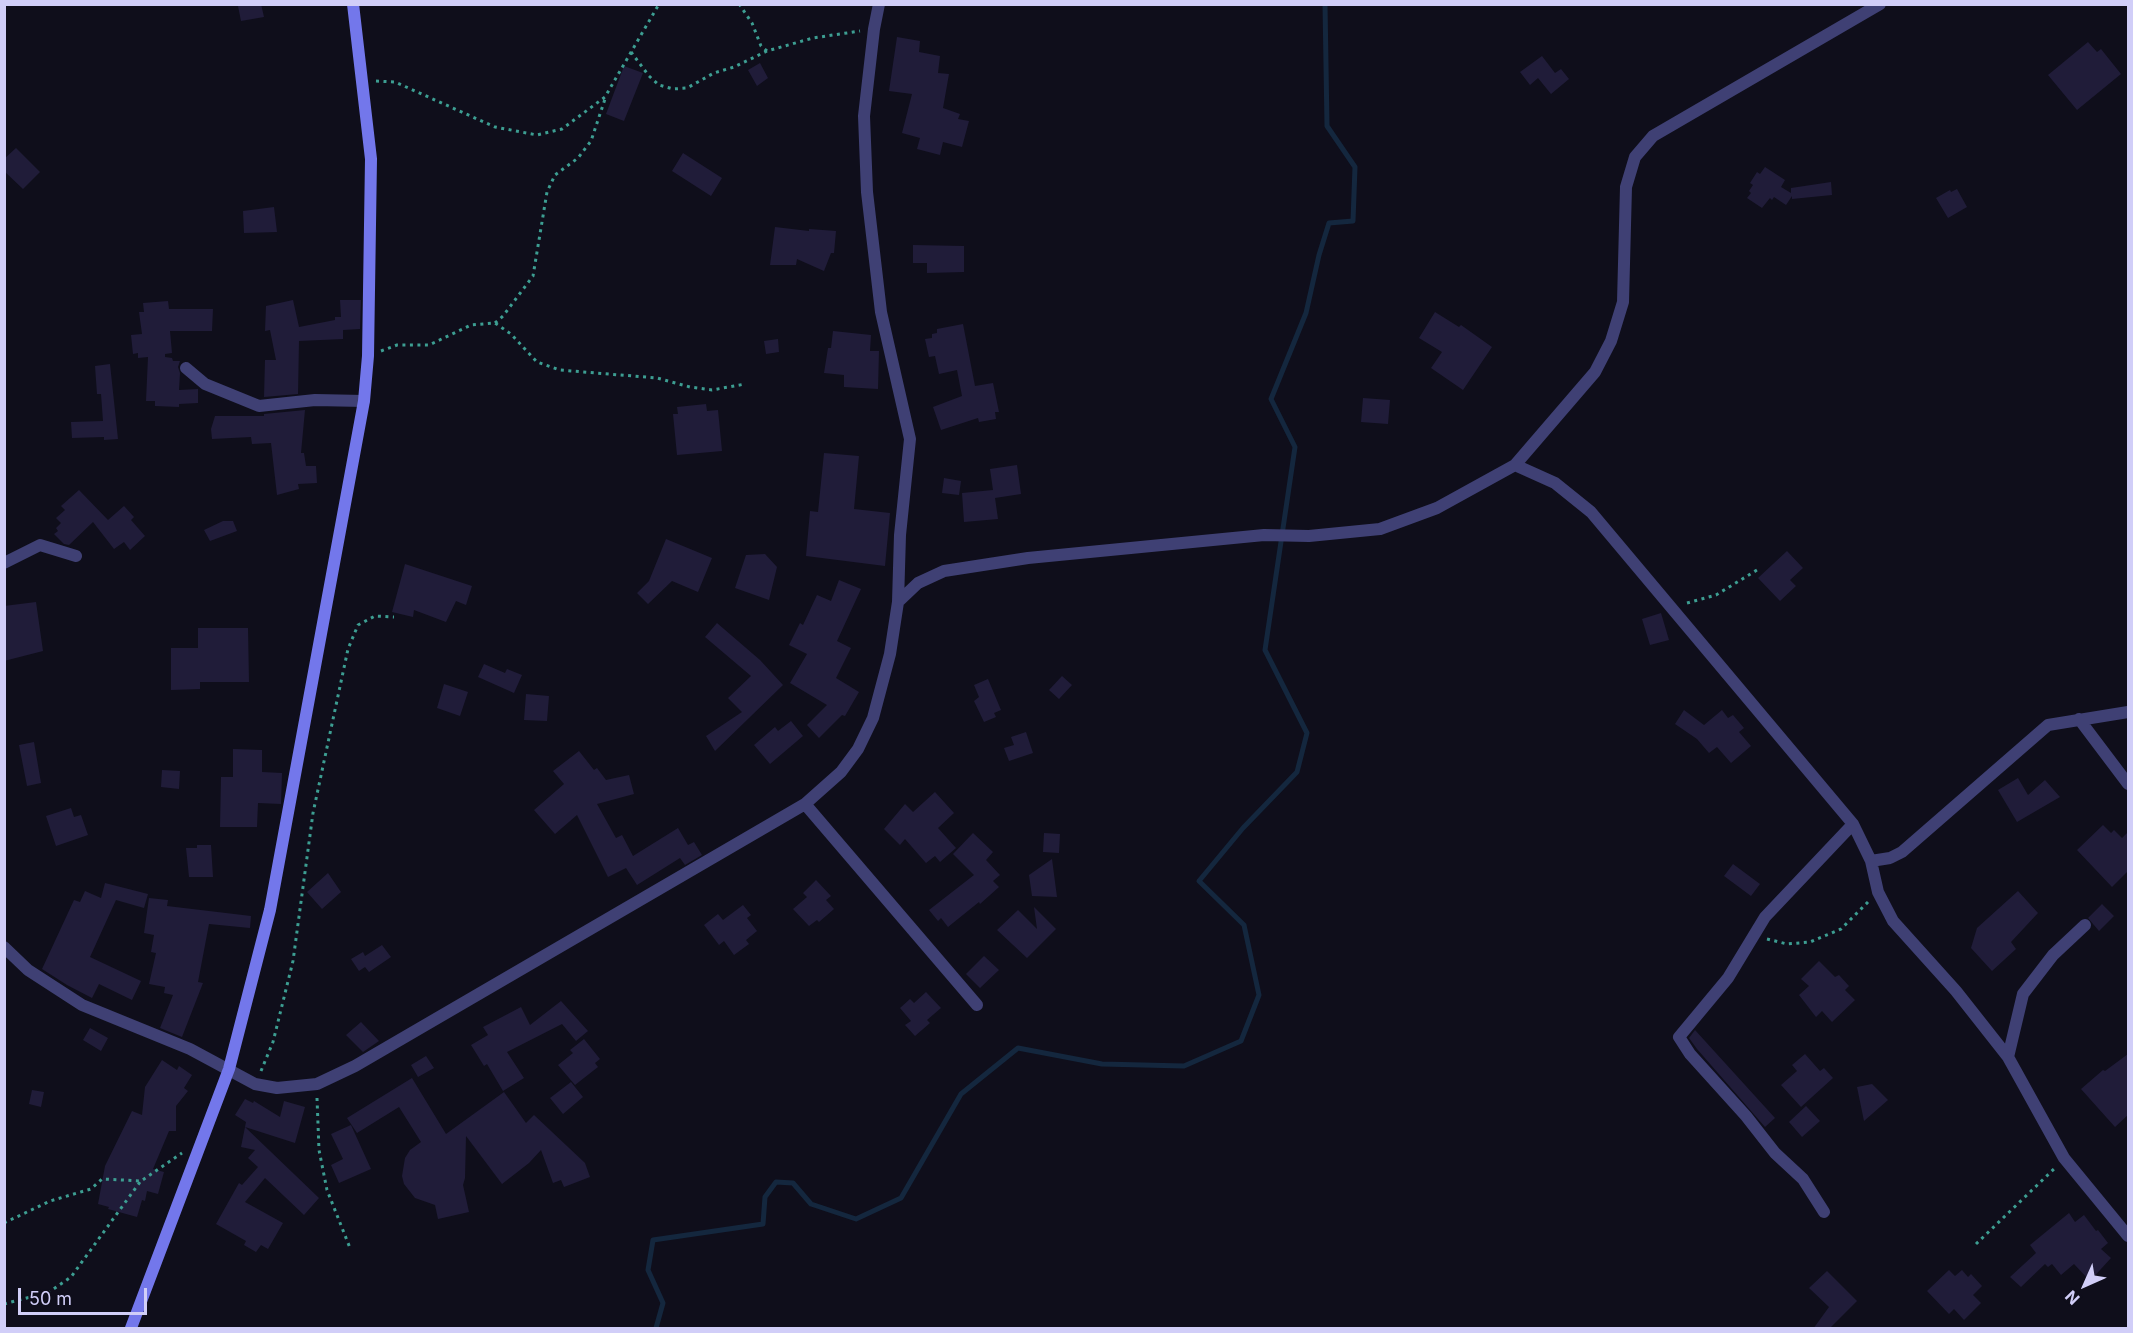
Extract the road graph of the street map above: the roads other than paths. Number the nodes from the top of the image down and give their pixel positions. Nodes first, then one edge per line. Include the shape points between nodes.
1 (353, 4) edge
2 (879, 4) edge
3 (1880, 4) edge
4 (186, 368) dead end
5 (364, 401) junction
6 (1515, 465) junction
7 (76, 555) dead end
8 (4, 563) edge
9 (898, 602) junction
10 (2128, 712) edge
11 (2079, 719) junction
12 (2128, 784) edge
13 (805, 804) junction
14 (1853, 824) junction
15 (1871, 861) junction
16 (2085, 925) dead end
17 (4, 947) edge
18 (977, 1005) dead end
19 (2008, 1057) junction
20 (229, 1069) junction
21 (1824, 1212) dead end
22 (2128, 1236) edge
23 (131, 1329) edge

1 - 5 main road via 371,159
2 - 9 street via 864,116 867,192 880,312 910,439
3 - 6 street via 1653,136 1635,157 1626,187 1623,302 1611,341 1595,372
4 - 5 street via 205,384 259,406 315,400
5 - 20 main road via 270,910
6 - 9 street via 1437,508 1380,529 1309,536 1263,535 1028,558 944,572 918,583
6 - 14 street via 1555,483 1591,512
7 - 8 street via 40,546
9 - 13 street via 890,654 873,718 841,772
10 - 11 street
11 - 12 street
11 - 15 street via 2048,725 1902,852
13 - 18 street
13 - 20 street via 355,1066 316,1084 277,1088 255,1084
14 - 15 street
14 - 21 street via 1765,917 1728,978 1679,1036 1775,1153 1803,1179
15 - 19 street via 1878,892 1893,921
16 - 19 street via 2053,955 2023,994
17 - 20 street via 28,970 82,1005
19 - 22 street via 2064,1158
20 - 23 main road

